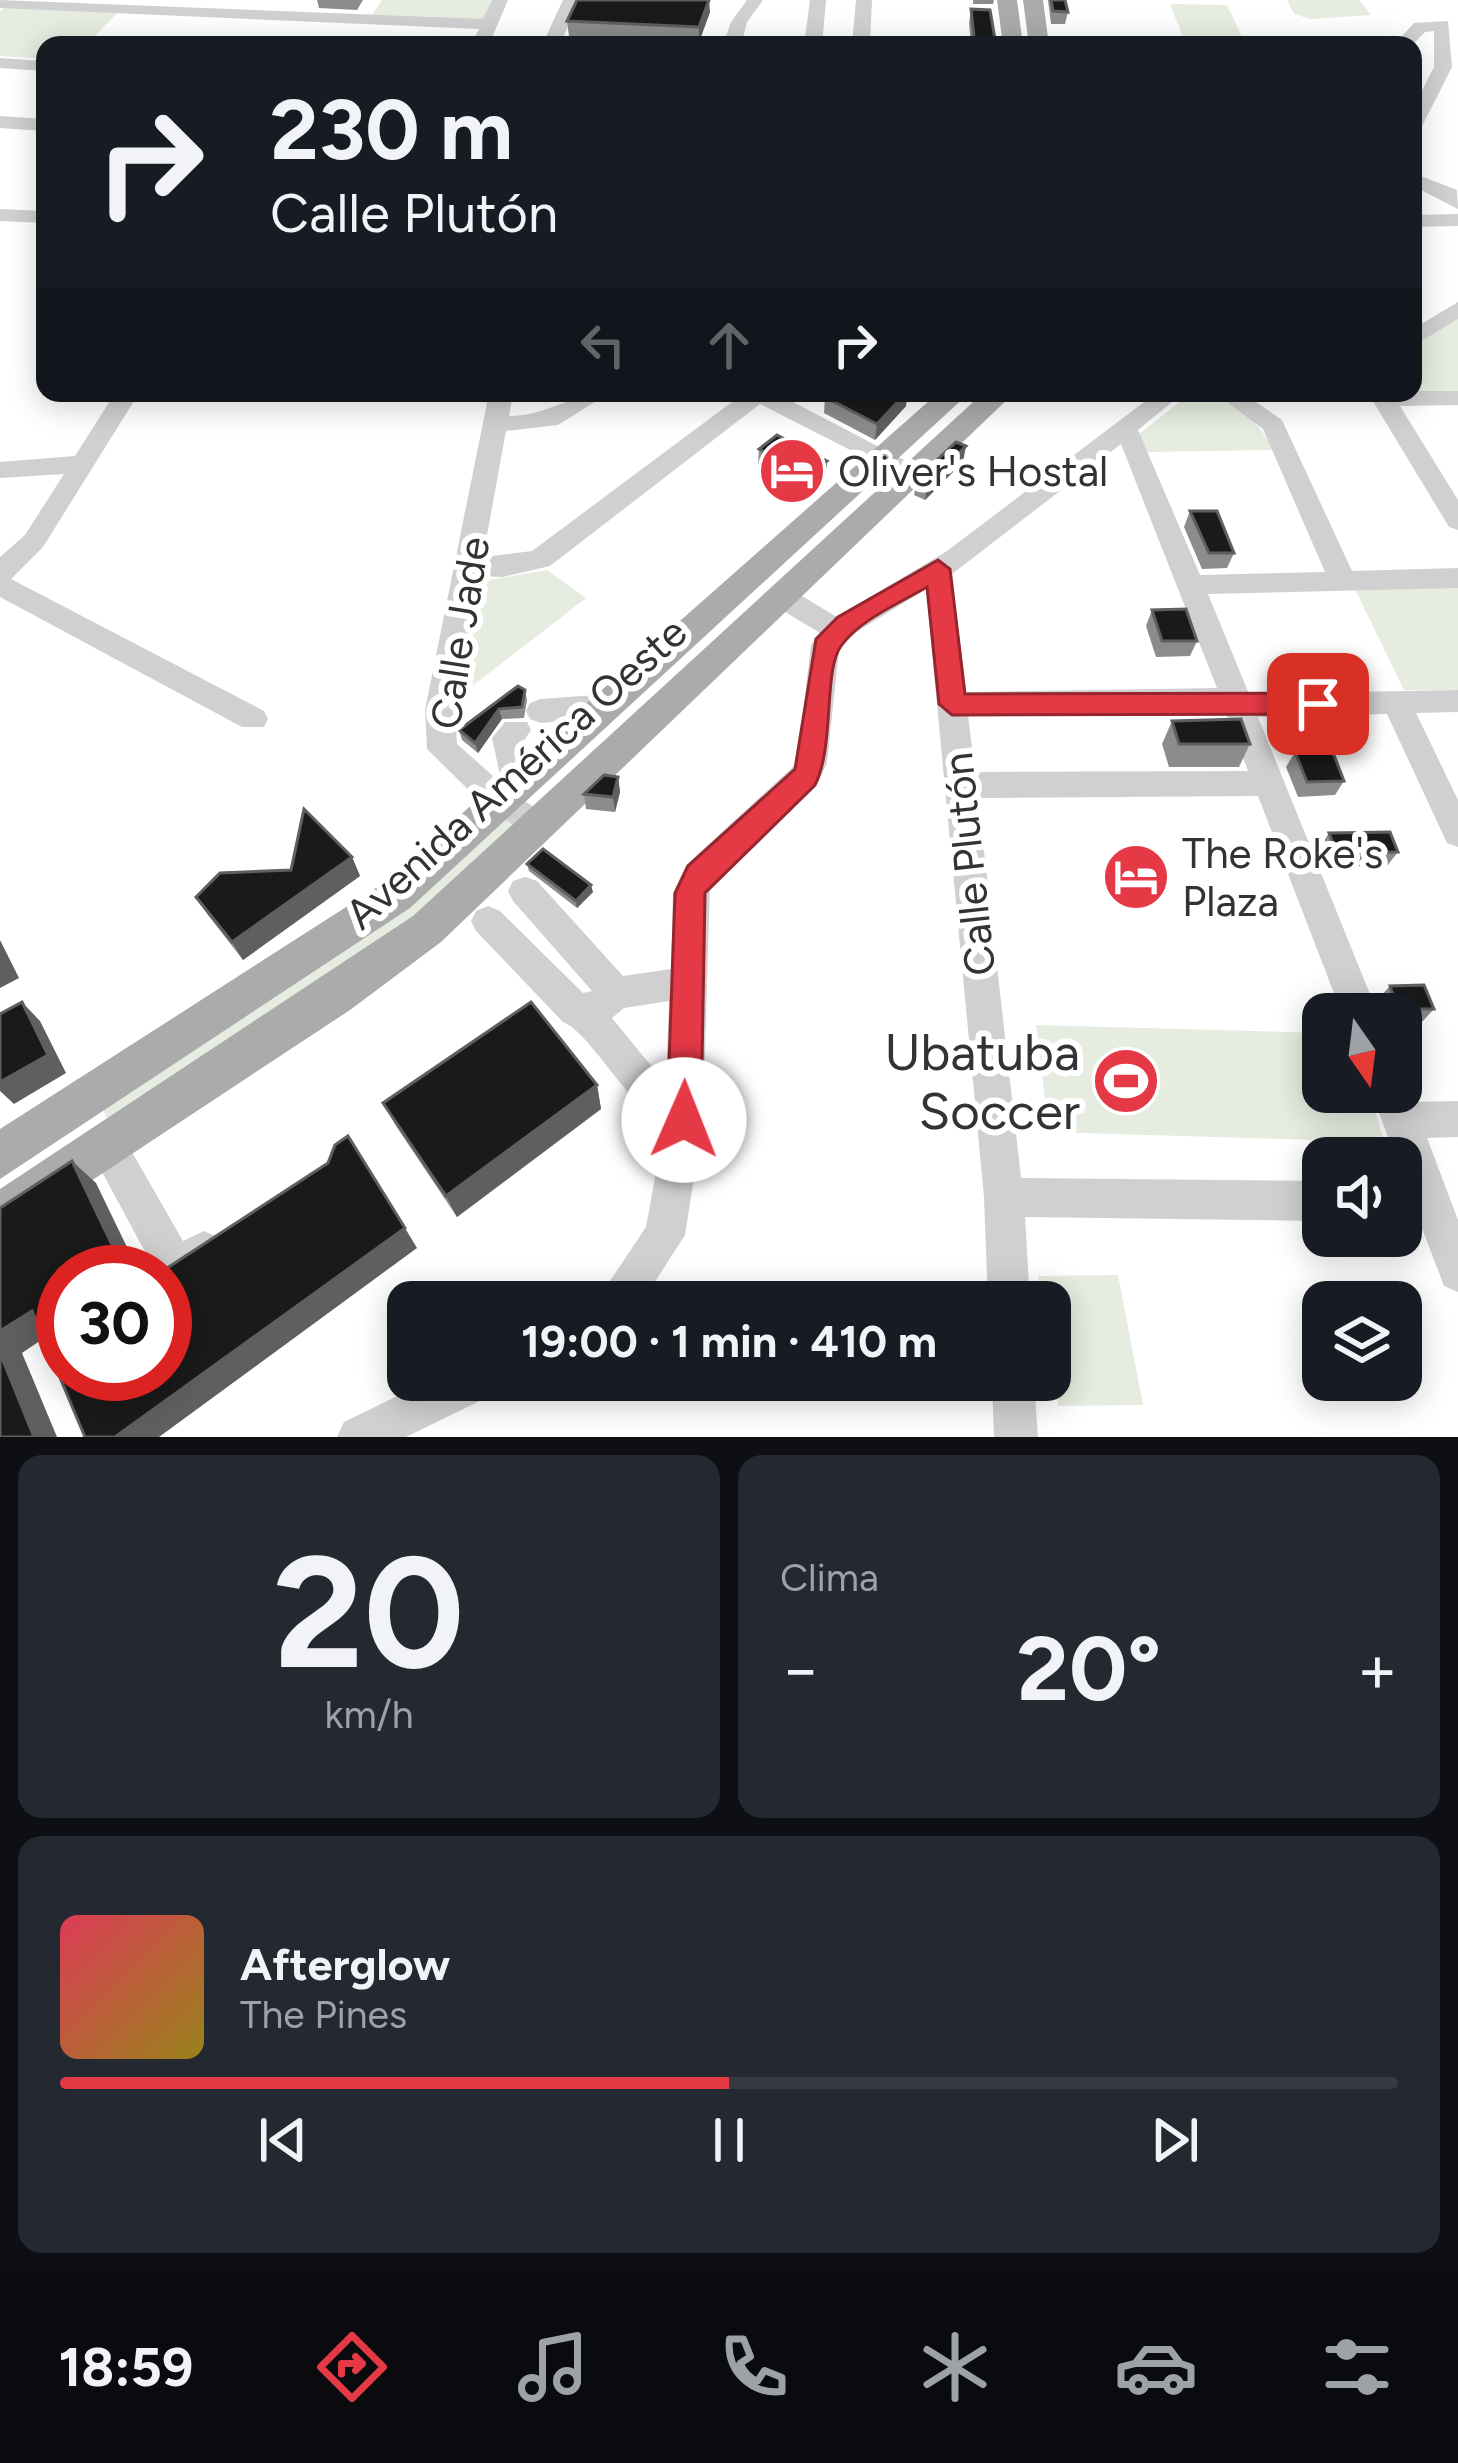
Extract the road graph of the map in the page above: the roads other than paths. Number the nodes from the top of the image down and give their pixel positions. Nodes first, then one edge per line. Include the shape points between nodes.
1 (371, 0) edge
2 (500, 0) edge
3 (572, 0) edge
4 (755, 0) edge
5 (818, 0) edge
6 (864, 0) edge
7 (1007, 0) edge
8 (1033, 0) edge
9 (2, 2) edge
10 (1414, 4) dead end
11 (1458, 9) edge
12 (360, 18) junction
13 (490, 24) junction
14 (1443, 29) edge
15 (349, 36) edge
16 (484, 36) edge
17 (555, 36) edge
18 (737, 36) edge
19 (814, 36) edge
20 (862, 36) edge
21 (1012, 36) edge
22 (1038, 36) edge
23 (1412, 36) edge
24 (0, 63) edge
25 (36, 65) edge
26 (1422, 109) edge
27 (0, 122) edge
28 (36, 124) edge
29 (1422, 183) edge
30 (1458, 203) edge
31 (0, 215) edge
32 (36, 217) edge
33 (1458, 220) edge
34 (1422, 221) edge
35 (1458, 309) edge
36 (1422, 333) edge
37 (1422, 397) edge
38 (1458, 398) edge
39 (121, 402) edge
40 (585, 402) edge
41 (746, 402) edge
42 (776, 402) edge
43 (948, 402) edge
44 (987, 402) edge
45 (1159, 402) edge
46 (1240, 402) edge
47 (1388, 402) edge
48 (498, 407) edge
49 (1121, 431) junction
50 (82, 464) junction
51 (899, 464) junction
52 (0, 470) edge
53 (1445, 477) edge
54 (1458, 521) edge
55 (468, 566) junction
56 (938, 569) junction
57 (0, 573) edge
58 (1458, 578) edge
59 (1343, 581) junction
60 (0, 585) edge
61 (1192, 585) junction
62 (780, 596) junction
63 (838, 631) junction
64 (1458, 701) edge
65 (1396, 702) junction
66 (1238, 703) junction
67 (952, 704) junction
68 (609, 705) junction
69 (253, 719) dead end
70 (1270, 783) junction
71 (961, 785) junction
72 (510, 794) junction
73 (540, 827) junction
74 (1458, 834) edge
75 (516, 874) junction
76 (471, 913) junction
77 (687, 983) junction
78 (1352, 993) edge
79 (602, 1002) junction
80 (84, 1102) junction
81 (1422, 1112) edge
82 (1458, 1119) edge
83 (684, 1120) junction
84 (108, 1146) junction
85 (0, 1156) edge
86 (1004, 1198) junction
87 (1302, 1202) edge
88 (1422, 1211) edge
89 (0, 1217) edge
90 (233, 1231) edge
91 (1458, 1272) edge
92 (632, 1281) edge
93 (1008, 1281) edge
94 (433, 1401) edge
95 (1014, 1401) edge
96 (358, 1437) edge
97 (1016, 1437) edge

1 - 12 street
2 - 13 street
3 - 17 street
4 - 18 street
5 - 19 street
6 - 20 street
7 - 21 main road
8 - 22 main road
9 - 12 street
10 - 14 street
11 - 14 street
12 - 13 street
12 - 15 street
13 - 16 street
14 - 23 street via 1420,27
14 - 26 street via 1443,68
24 - 25 street
27 - 28 street
29 - 30 street
31 - 32 street
33 - 34 street
35 - 36 street
37 - 38 street
39 - 50 street
40 - 48 street via 535,425
41 - 55 street via 540,559
42 - 51 street
43 - 51 main road, Avenida América Oeste
44 - 51 main road, Avenida América Oeste
45 - 49 street
46 - 59 street via 1273,425
47 - 53 street
48 - 55 street, Calle Jade
49 - 56 street
49 - 61 street via 1131,437
50 - 52 street
50 - 57 street via 34,542
51 - 62 main road, Avenida América Oeste
51 - 68 main road, Avenida América Oeste
53 - 54 street
55 - 72 street, Calle Jade via 440,710 442,748
56 - 63 street
56 - 67 street, Calle Plutón
58 - 59 street
59 - 61 street
60 - 69 street
61 - 66 street
62 - 63 street
62 - 73 main road, Avenida América Oeste
63 - 77 street via 825,646 805,777 698,875 690,893
64 - 65 street
65 - 66 street
65 - 74 street
66 - 67 street
66 - 70 street
67 - 71 street, Calle Plutón
68 - 72 main road, Avenida América Oeste
68 - 72 street via 547,706 507,738
70 - 71 street
70 - 78 street
71 - 86 street, Calle Plutón
72 - 73 street, Calle Jade
72 - 80 main road, Avenida América Oeste via 396,896
73 - 75 main road, Avenida América Oeste
75 - 76 main road, Avenida América Oeste
75 - 79 street
76 - 79 street via 566,1003
76 - 84 main road, Avenida América Oeste
77 - 79 street
77 - 83 street
79 - 83 street via 628,1076
80 - 84 main road
80 - 85 main road, Avenida América Oeste
81 - 82 street
83 - 92 street via 665,1235
84 - 89 main road, Avenida América Oeste
84 - 90 street via 177,1269
86 - 87 street
86 - 93 street, Calle Plutón
88 - 91 street
94 - 96 street
95 - 97 street

